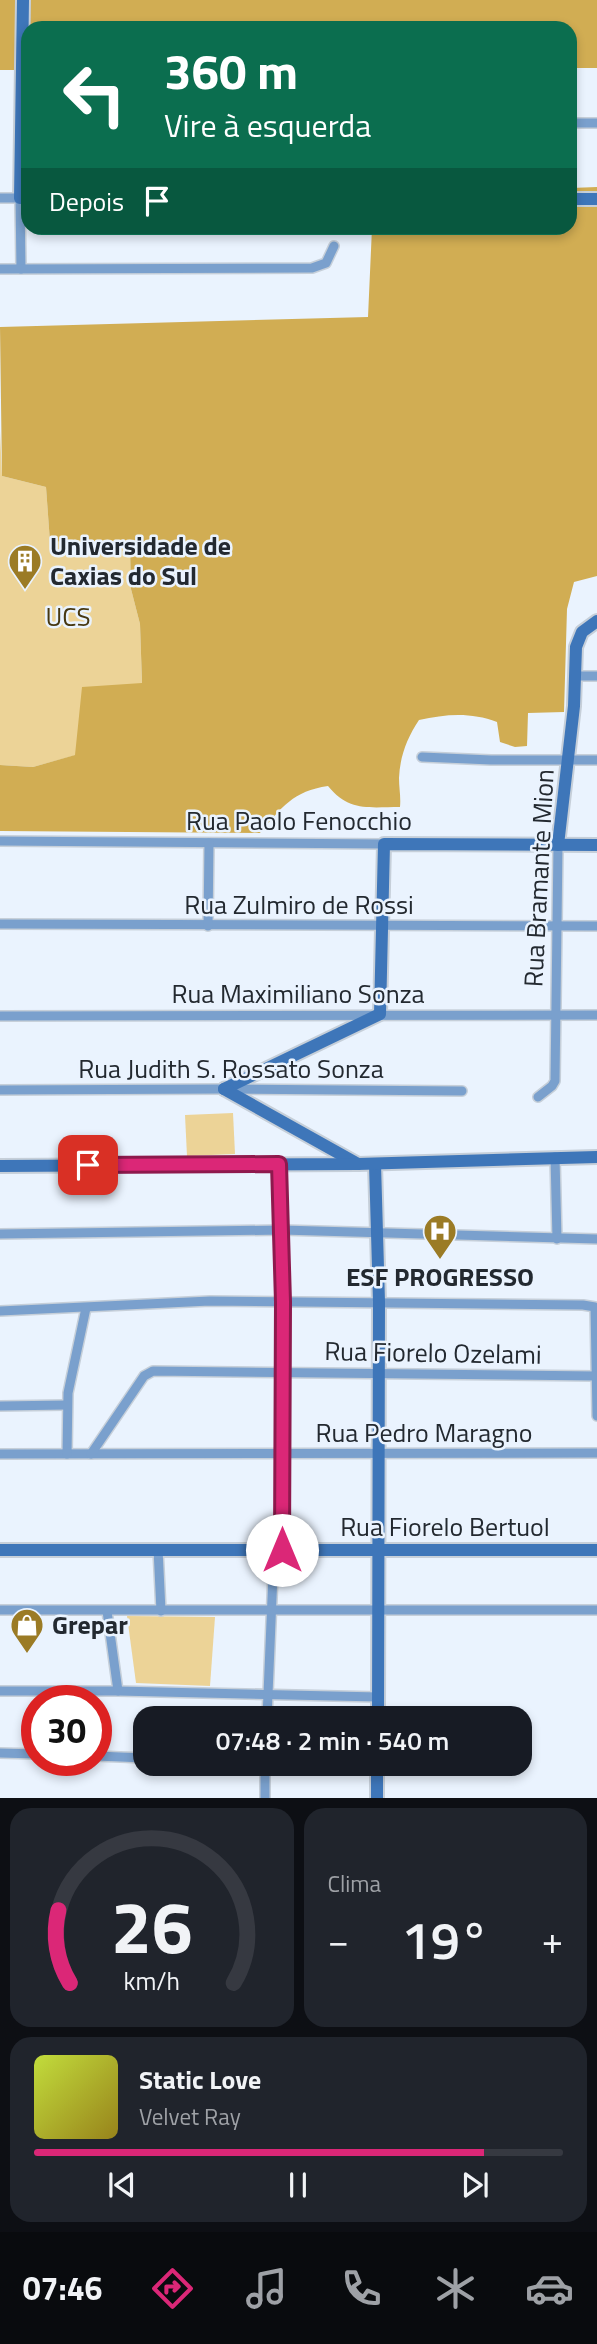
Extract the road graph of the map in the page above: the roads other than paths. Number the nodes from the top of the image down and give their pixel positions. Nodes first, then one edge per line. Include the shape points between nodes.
1 (23, 0) edge
2 (23, 21) edge
3 (577, 123) edge
4 (597, 123) edge
5 (0, 198) edge
6 (21, 198) edge
7 (577, 199) edge
8 (597, 199) edge
9 (22, 235) edge
10 (334, 246) dead end
11 (0, 269) edge
12 (21, 269) junction
13 (597, 621) edge
14 (575, 676) junction
15 (597, 676) edge
16 (422, 757) dead end
17 (567, 760) junction
18 (597, 760) edge
19 (0, 841) edge
20 (209, 843) junction
21 (384, 844) junction
22 (558, 845) junction
23 (597, 845) edge
24 (0, 924) edge
25 (208, 926) junction
26 (383, 926) junction
27 (556, 926) junction
28 (597, 926) edge
29 (380, 1014) junction
30 (597, 1015) edge
31 (0, 1016) edge
32 (556, 1016) junction
33 (224, 1088) junction
34 (0, 1090) edge
35 (462, 1091) dead end
36 (538, 1097) dead end
37 (555, 1157) junction
38 (597, 1157) edge
39 (279, 1164) junction
40 (358, 1164) junction
41 (375, 1164) junction
42 (0, 1166) edge
43 (282, 1230) junction
44 (378, 1232) junction
45 (0, 1234) edge
46 (557, 1239) junction
47 (597, 1239) edge
48 (283, 1302) junction
49 (379, 1302) junction
50 (86, 1308) junction
51 (0, 1311) edge
52 (281, 1373) junction
53 (379, 1373) junction
54 (596, 1376) edge
55 (67, 1405) junction
56 (0, 1406) edge
57 (597, 1416) edge
58 (597, 1453) edge
59 (0, 1454) edge
60 (67, 1454) junction
61 (90, 1454) junction
62 (282, 1454) junction
63 (379, 1455) junction
64 (158, 1549) junction
65 (0, 1550) edge
66 (278, 1550) junction
67 (378, 1550) junction
68 (597, 1550) edge
69 (0, 1610) edge
70 (597, 1610) edge
71 (107, 1611) junction
72 (161, 1611) junction
73 (273, 1612) junction
74 (379, 1612) junction
75 (112, 1691) edge
76 (118, 1691) junction
77 (0, 1692) edge
78 (21, 1694) edge
79 (268, 1694) junction
80 (379, 1697) junction
81 (268, 1706) edge
82 (379, 1706) edge
83 (0, 1753) edge
84 (21, 1754) edge
85 (112, 1757) edge
86 (133, 1758) edge
87 (265, 1776) edge
88 (377, 1776) edge
89 (265, 1798) edge
90 (377, 1798) edge

1 - 2 street
3 - 4 street
5 - 6 street
7 - 8 street
9 - 12 street
10 - 12 street via 326,263 312,268
11 - 12 street
13 - 14 street, Rua Bramante Mion via 582,632 576,646
14 - 15 street
14 - 17 street, Rua Bramante Mion
16 - 17 street
17 - 18 street
17 - 22 street, Rua Bramante Mion
19 - 20 street, Rua Paolo Fenocchio
20 - 21 street, Rua Paolo Fenocchio
20 - 25 street
21 - 22 street, Rua Paolo Fenocchio
21 - 26 street
22 - 23 street, Rua Paolo Fenocchio
22 - 27 street, Rua Bramante Mion
24 - 25 street, Rua Zulmiro de Rossi
25 - 26 street, Rua Zulmiro de Rossi
26 - 27 street, Rua Zulmiro de Rossi
26 - 29 street
27 - 28 street, Rua Zulmiro de Rossi
27 - 32 street, Rua Bramante Mion
29 - 31 street, Rua Maximiliano Sonza
29 - 32 street, Rua Maximiliano Sonza
29 - 33 street
30 - 32 street, Rua Maximiliano Sonza
32 - 36 street, Rua Bramante Mion via 555,1081
33 - 34 street, Rua Judith S. Rossato Sonza
33 - 35 street, Rua Judith S. Rossato Sonza
33 - 40 street
37 - 38 street
37 - 41 street
37 - 46 street
39 - 40 street
39 - 42 street
39 - 43 street
40 - 41 street
41 - 44 street
43 - 44 street
43 - 45 street
43 - 48 street
44 - 46 street
44 - 49 street
46 - 47 street
48 - 49 street
48 - 50 street
48 - 52 street
49 - 53 street
49 - 54 street via 595,1307
50 - 51 street
50 - 55 street
52 - 53 street, Rua Fiorelo Ozelami
52 - 61 street, Rua Fiorelo Ozelami via 153,1371 144,1376
52 - 62 street
53 - 54 street, Rua Fiorelo Ozelami
53 - 63 street
54 - 57 street
55 - 56 street
55 - 60 street
58 - 63 street, Rua Pedro Maragno
59 - 60 street, Rua Pedro Maragno
60 - 61 street, Rua Pedro Maragno
61 - 62 street, Rua Pedro Maragno
62 - 63 street, Rua Pedro Maragno
62 - 66 street
63 - 67 street
64 - 65 street, Rua Fiorelo Bertuol
64 - 66 street, Rua Fiorelo Bertuol
64 - 72 street
66 - 67 street, Rua Fiorelo Bertuol
66 - 73 street
67 - 68 street, Rua Fiorelo Bertuol
67 - 74 street
69 - 71 street
70 - 74 street
71 - 72 street
71 - 76 street
72 - 73 street
73 - 74 street
73 - 79 street
74 - 80 street
75 - 76 street
76 - 79 street
77 - 78 street
79 - 80 street
79 - 81 street
80 - 82 street
83 - 84 street
85 - 86 street
87 - 89 street
88 - 90 street

